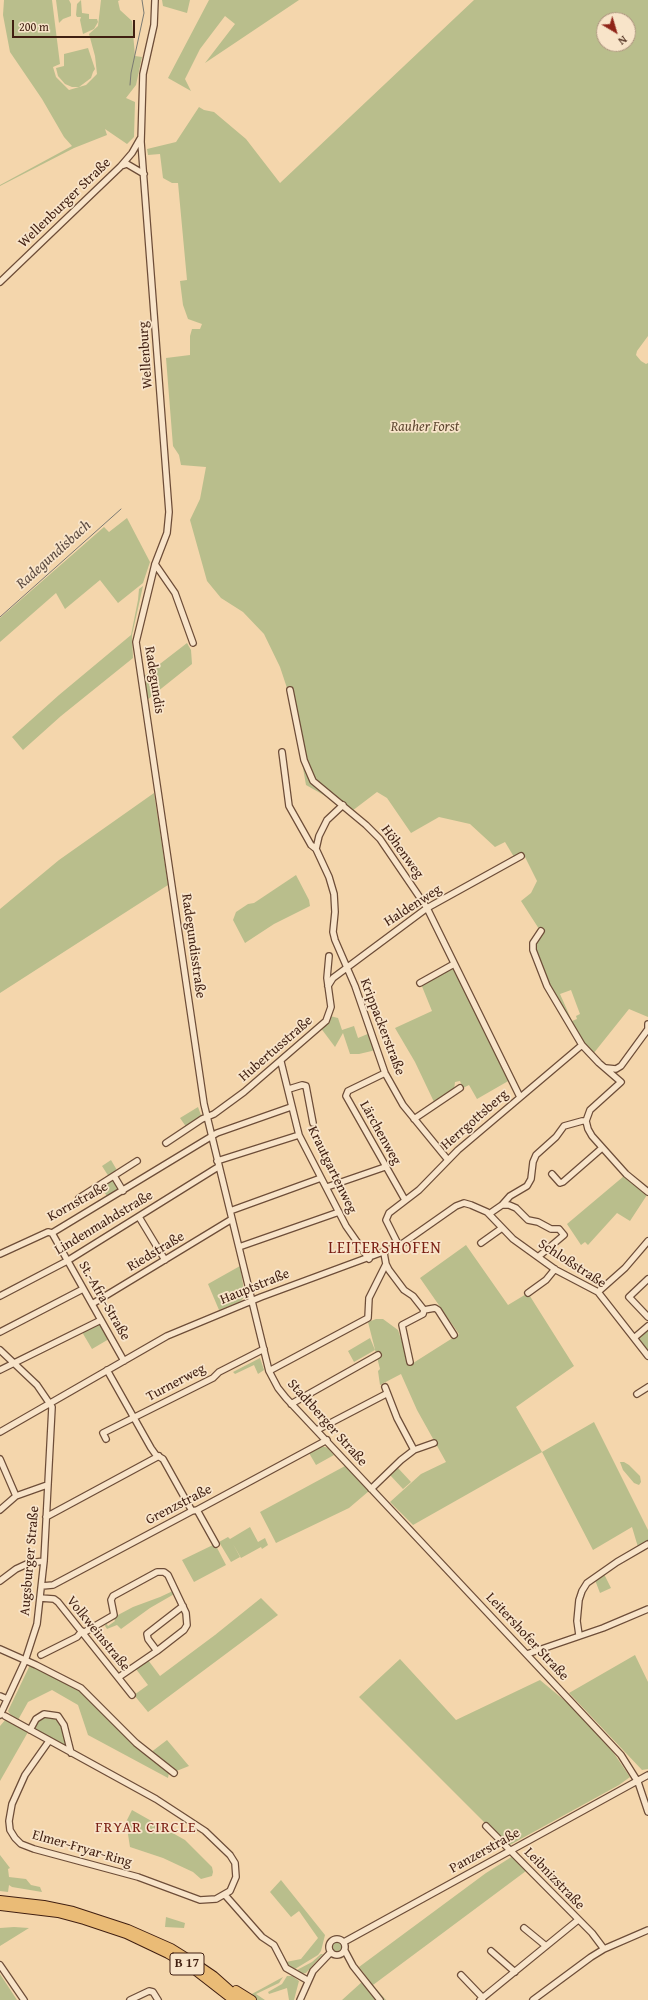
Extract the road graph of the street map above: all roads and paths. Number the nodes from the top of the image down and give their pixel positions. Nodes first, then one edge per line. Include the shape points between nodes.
1 (155, 0) edge
2 (141, 137) junction
3 (120, 167) junction
4 (144, 174) junction
5 (0, 282) edge
6 (167, 534) joint
7 (155, 564) junction
8 (193, 643) dead end
9 (290, 690) dead end
10 (282, 752) dead end
11 (156, 777) joint
12 (343, 805) junction
13 (316, 849) junction
14 (521, 856) dead end
15 (427, 908) junction
16 (541, 931) dead end
17 (329, 956) dead end
18 (454, 964) junction
19 (347, 968) junction
20 (420, 983) dead end
21 (328, 986) junction
22 (648, 1024) edge
23 (582, 1045) junction
24 (281, 1062) junction
25 (606, 1068) junction
26 (385, 1073) junction
27 (460, 1088) dead end
28 (289, 1089) junction
29 (520, 1097) junction
30 (292, 1107) junction
31 (207, 1118) junction
32 (414, 1119) junction
33 (586, 1121) junction
34 (313, 1123) dead end
35 (299, 1135) junction
36 (211, 1137) junction
37 (166, 1142) dead end
38 (602, 1148) junction
39 (448, 1160) junction
40 (137, 1161) dead end
41 (217, 1161) junction
42 (218, 1167) junction
43 (385, 1167) junction
44 (552, 1174) dead end
45 (114, 1176) junction
46 (322, 1178) junction
47 (327, 1187) junction
48 (124, 1191) junction
49 (648, 1192) edge
50 (79, 1198) dead end
51 (405, 1200) junction
52 (471, 1204) joint
53 (502, 1205) junction
54 (230, 1211) junction
55 (339, 1212) junction
56 (489, 1214) junction
57 (139, 1216) junction
58 (232, 1220) junction
59 (502, 1228) junction
60 (52, 1233) junction
61 (648, 1241) edge
62 (481, 1243) dead end
63 (399, 1246) junction
64 (239, 1247) junction
65 (384, 1253) junction
66 (0, 1254) edge
67 (538, 1257) junction
68 (369, 1258) junction
69 (165, 1260) junction
70 (67, 1261) junction
71 (386, 1264) junction
72 (555, 1269) junction
73 (648, 1279) edge
74 (83, 1288) junction
75 (598, 1292) junction
76 (528, 1293) dead end
77 (0, 1296) edge
78 (252, 1301) junction
79 (92, 1304) junction
80 (424, 1310) junction
81 (648, 1318) edge
82 (101, 1320) junction
83 (648, 1326) edge
84 (0, 1332) edge
85 (454, 1335) dead end
86 (634, 1338) junction
87 (264, 1349) junction
88 (0, 1350) edge
89 (378, 1355) dead end
90 (648, 1356) edge
91 (124, 1360) junction
92 (410, 1362) dead end
93 (14, 1363) junction
94 (0, 1370) edge
95 (107, 1370) junction
96 (270, 1371) junction
97 (648, 1387) edge
98 (637, 1394) dead end
99 (50, 1403) junction
100 (291, 1404) junction
101 (134, 1418) junction
102 (317, 1430) junction
103 (0, 1432) edge
104 (106, 1439) dead end
105 (327, 1440) junction
106 (434, 1442) dead end
107 (414, 1450) junction
108 (159, 1456) junction
109 (0, 1459) edge
110 (47, 1485) junction
111 (371, 1489) junction
112 (16, 1496) junction
113 (0, 1510) edge
114 (195, 1511) junction
115 (46, 1517) junction
116 (216, 1544) dead end
117 (648, 1544) edge
118 (44, 1561) junction
119 (0, 1581) edge
120 (42, 1586) junction
121 (40, 1598) junction
122 (183, 1606) junction
123 (648, 1609) edge
124 (82, 1632) junction
125 (579, 1635) junction
126 (0, 1649) edge
127 (157, 1651) junction
128 (41, 1655) dead end
129 (529, 1656) junction
130 (25, 1661) junction
131 (119, 1677) junction
132 (132, 1695) dead end
133 (0, 1696) edge
134 (7, 1699) junction
135 (3, 1715) edge
136 (30, 1730) junction
137 (49, 1741) junction
138 (71, 1753) junction
139 (174, 1773) dead end
140 (648, 1776) edge
141 (638, 1782) junction
142 (648, 1812) edge
143 (486, 1826) dead end
144 (510, 1851) junction
145 (225, 1896) junction
146 (0, 1900) edge
147 (0, 1906) edge
148 (578, 1920) junction
149 (524, 1928) dead end
150 (648, 1930) edge
151 (344, 1942) junction
152 (546, 1946) junction
153 (604, 1949) junction
154 (491, 1951) dead end
155 (331, 1952) junction
156 (342, 1953) junction
157 (0, 1965) edge
158 (515, 1972) junction
159 (461, 1975) dead end
160 (307, 1980) junction
161 (241, 1998) edge
162 (482, 1999) edge
163 (24, 2000) edge
164 (130, 2000) edge
165 (158, 2000) edge
166 (300, 2000) edge
167 (380, 2000) edge
168 (533, 2000) edge

1 - 2 street, Wellenburg via 154,25 143,74
2 - 3 street, Wellenburger Straße
2 - 4 street, Wellenburg
3 - 4 street via 127,164
3 - 5 street, Wellenburger Straße
4 - 6 street, Wellenburg via 169,512
6 - 7 street, Radegundis
7 - 8 street via 175,593
7 - 11 street, Radegundis via 136,642
9 - 12 street, Höhenweg via 304,760 313,781
10 - 13 street via 289,806 311,845
11 - 31 street, Radegundisstraße
12 - 13 street via 327,820
12 - 15 street, Höhenweg via 380,839
13 - 19 street, Krippackerstraße via 334,894 333,932
14 - 15 street, Haldenweg
15 - 18 street, Höhenweg
15 - 19 street, Haldenweg
16 - 23 street via 532,946 535,959 546,986
17 - 21 street, Hubertusstraße
18 - 20 street
18 - 29 street, Höhenweg
19 - 21 street, Haldenweg via 333,978
19 - 26 street, Krippackerstraße
21 - 24 street, Hubertusstraße via 331,1007 326,1021
22 - 25 street via 648,1029 621,1066
23 - 25 street
23 - 29 street, Herrgottsberg
24 - 28 street, Krautgartenweg
24 - 31 street, Hubertusstraße
25 - 33 street via 621,1082 590,1110
26 - 32 street, Krippackerstraße
26 - 43 street, Lärchenweg via 348,1091 346,1096
27 - 32 street
28 - 30 street, Krautgartenweg
28 - 34 street via 302,1084 306,1086
29 - 39 street, Herrgottsberg
30 - 35 street, Krautgartenweg
30 - 36 street, Kornstraße
31 - 36 street, Radegundisstraße
31 - 37 street
32 - 39 street, Krippackerstraße
33 - 38 street via 592,1136
33 - 53 street via 564,1126 536,1155 530,1182
35 - 41 street
35 - 46 street, Krautgartenweg
36 - 41 street, Radegundisstraße
36 - 48 street, Kornstraße
38 - 44 street via 563,1182 560,1183
38 - 49 street via 626,1174
39 - 51 street, Herrgottsberg via 428,1182
40 - 45 street, Kornstraße
41 - 42 street, Radegundisstraße
42 - 54 street, Radegundisstraße
42 - 57 street, Lindenmahdstraße
43 - 47 street
43 - 51 street, Lärchenweg
45 - 48 street, Kornstraße
45 - 50 street, Kornstraße
46 - 47 street, Krautgartenweg
46 - 54 street
47 - 55 street, Krautgartenweg
48 - 60 street, Kornstraße
51 - 63 street, Herrgottsberg via 389,1212 386,1220
52 - 56 street, Schloßstraße
52 - 63 street, Hauptstraße via 456,1206
53 - 56 street
53 - 67 street via 516,1208 528,1220 551,1229 559,1228 564,1235
54 - 58 street, Radegundisstraße
55 - 64 street
55 - 68 street, Krautgartenweg via 350,1234
56 - 59 street, Schloßstraße
57 - 69 street
57 - 70 street, Lindenmahdstraße
58 - 64 street, Radegundisstraße
58 - 69 street, Riedstraße
59 - 62 street
59 - 67 street, Schloßstraße
60 - 66 street, Kornstraße via 48,1232
60 - 70 street, St.-Afra-Straße
61 - 75 street via 625,1268
63 - 65 street, Hauptstraße
64 - 78 street, Radegundisstraße
65 - 68 street, Hauptstraße
65 - 71 street
67 - 72 street, Schloßstraße
68 - 78 street, Hauptstraße
69 - 79 street, Riedstraße
70 - 74 street, St.-Afra-Straße
70 - 77 street, Lindenmahdstraße
71 - 80 street via 404,1290 413,1296
71 - 96 street via 369,1298 368,1318
72 - 75 street, Schloßstraße
72 - 76 street via 546,1280
73 - 81 street via 629,1296
74 - 79 street, St.-Afra-Straße
74 - 84 street
75 - 86 street, Schloßstraße
78 - 87 street, Stadtberger Straße
78 - 91 street, Hauptstraße via 167,1336
79 - 82 street, St.-Afra-Straße
80 - 85 street via 438,1310
80 - 92 street via 423,1314 402,1325
82 - 91 street, St.-Afra-Straße
82 - 93 street
83 - 86 street
86 - 90 street, Schloßstraße
87 - 96 street, Stadtberger Straße
87 - 101 street, Turnerweg
88 - 93 street
89 - 100 street
91 - 95 street, Hauptstraße
93 - 94 street
93 - 99 street via 37,1385
95 - 99 street, Hauptstraße
95 - 101 street
96 - 100 street, Stadtberger Straße via 278,1388
97 - 98 street
99 - 103 street, Hauptstraße
99 - 110 street, Augsburger Straße via 52,1416
100 - 102 street, Stadtberger Straße
101 - 104 street, Turnerweg via 103,1434
101 - 108 street via 152,1450
102 - 105 street, Stadtberger Straße
102 - 107 street via 386,1391
105 - 111 street, Stadtberger Straße
105 - 114 street, Grenzstraße
106 - 107 street
107 - 111 street
108 - 114 street
108 - 115 street
109 - 112 street
110 - 112 street
110 - 115 street, Augsburger Straße
111 - 129 street, Leitershofer Straße
112 - 113 street
114 - 116 street
114 - 120 street, Grenzstraße via 53,1585
115 - 118 street, Augsburger Straße
117 - 125 street via 587,1584 579,1600
118 - 119 street via 29,1563
118 - 120 street, Augsburger Straße
120 - 121 street, Augsburger Straße
121 - 124 street, Volkweinstraße via 54,1599 58,1602
121 - 130 street, Augsburger Straße via 34,1636
122 - 124 street via 168,1575 161,1571 113,1596 111,1600 114,1615
122 - 127 street via 188,1619 186,1627
122 - 127 street via 147,1634 148,1640
123 - 125 street
124 - 128 street
124 - 131 street, Volkweinstraße
125 - 129 street
126 - 130 street
127 - 131 street
129 - 141 street, Leitershofer Straße via 621,1755
130 - 134 street, Augsburger Straße
130 - 139 street via 81,1688 136,1743
131 - 132 street, Volkweinstraße
133 - 134 street
134 - 135 street, Augsburger Straße
135 - 136 street
136 - 137 street
136 - 138 street via 36,1719 44,1714 58,1716 64,1725
137 - 138 street
137 - 145 street, Elmer-Fryar-Ring via 25,1775 12,1804 10,1830 21,1844 138,1877 200,1900
138 - 145 street via 165,1804 218,1842 233,1859 236,1869 234,1885
140 - 141 street, Panzerstraße
141 - 142 street, Leitershofer Straße
141 - 144 street, Panzerstraße
143 - 144 street, Leibnizstraße
144 - 148 street, Leibnizstraße
144 - 151 street, Panzerstraße
145 - 160 street via 262,1937 274,1945 286,1968
146 - 161 highway, B 17 via 60,1908 118,1925 178,1952
147 - 161 highway, B 17 via 58,1913 126,1934 186,1964
148 - 152 street
148 - 153 street, Leibnizstraße
149 - 152 street
150 - 153 street
151 - 155 street, Panzerstraße via 337,1938 332,1940 329,1947
151 - 156 street
152 - 158 street
153 - 168 street
154 - 158 street
155 - 156 street via 335,1955
155 - 160 street, Panzerstraße
156 - 167 street
157 - 163 street
158 - 162 street
159 - 162 street
160 - 166 street, Panzerstraße
164 - 165 street via 148,1991

